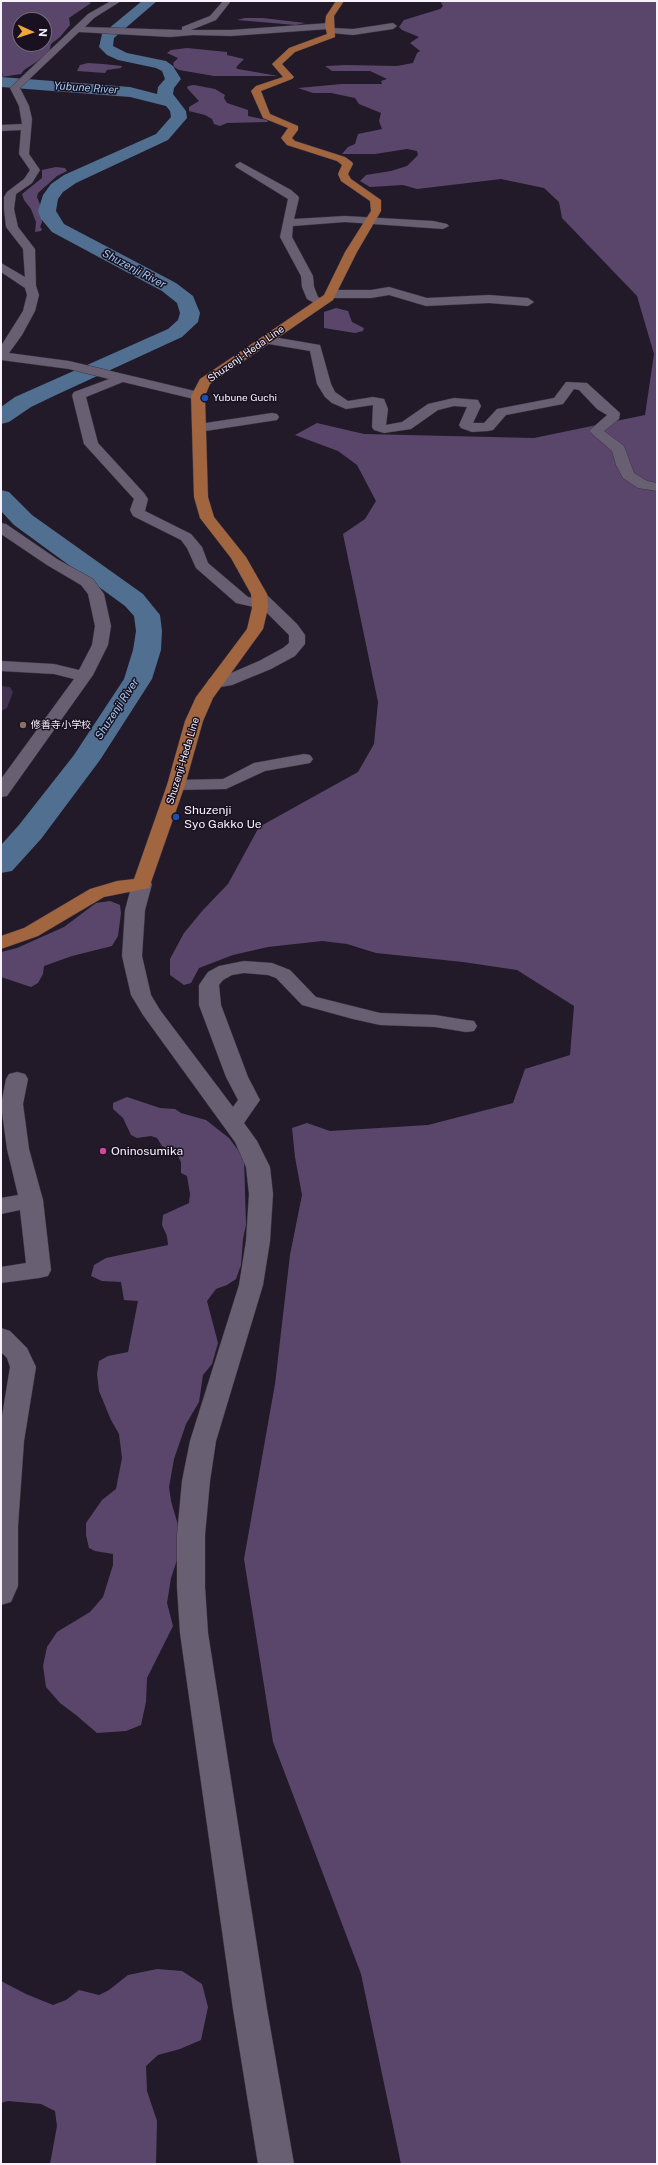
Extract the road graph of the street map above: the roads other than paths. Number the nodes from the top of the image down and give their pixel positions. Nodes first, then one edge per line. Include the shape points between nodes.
1 (117, 1) edge
2 (227, 1) edge
3 (340, 1) edge
4 (393, 26) dead end
5 (330, 28) junction
6 (77, 29) junction
7 (170, 34) junction
8 (1, 128) edge
9 (26, 128) junction
10 (240, 165) dead end
11 (5, 197) edge
12 (370, 221) junction
13 (288, 223) junction
14 (443, 226) dead end
15 (7, 241) dead end
16 (26, 244) junction
17 (1, 267) edge
18 (30, 286) junction
19 (327, 298) junction
20 (528, 302) dead end
21 (267, 340) junction
22 (1, 355) edge
23 (116, 377) junction
24 (198, 396) junction
25 (272, 417) dead end
26 (199, 428) junction
27 (657, 487) edge
28 (4, 532) edge
29 (260, 601) junction
30 (1, 666) edge
31 (84, 676) junction
32 (215, 683) junction
33 (304, 759) dead end
34 (176, 785) junction
35 (1, 792) edge
36 (142, 884) junction
37 (1, 943) edge
38 (314, 1002) junction
39 (466, 1026) dead end
40 (359, 1029) dead end
41 (17, 1079) dead end
42 (233, 1123) junction
43 (10, 1147) edge
44 (31, 1200) junction
45 (1, 1206) edge
46 (1, 1275) edge
47 (1, 1337) edge
48 (1, 1594) edge
49 (276, 2164) edge

1 - 6 street via 91,16
2 - 7 street via 208,21
3 - 5 main road via 330,16
4 - 5 street via 354,32
5 - 7 street via 232,34
5 - 12 main road, Shuzenji-Heda Line via 333,33 331,36 298,46 279,61 278,66 289,77 256,91 262,100 266,116 293,126 293,130 286,138 291,143 348,164 343,174 346,181 377,202 376,211
6 - 7 street
6 - 9 street via 19,82 15,90 26,110
8 - 9 street
9 - 11 street via 24,150 34,165 34,174
10 - 13 street via 294,198
11 - 16 street via 12,227
12 - 13 street via 329,219
12 - 14 street
12 - 19 main road, Shuzenji-Heda Line
13 - 19 street via 288,242 307,276 313,299
15 - 16 street
16 - 18 street via 31,258
17 - 18 street
18 - 22 street via 33,295 29,311
19 - 20 street via 389,291 426,302 489,299
19 - 21 main road, Shuzenji-Heda Line
21 - 24 main road, Shuzenji-Heda Line via 205,382
21 - 27 street via 316,348 324,384 330,394 346,405 379,402 379,427 384,429 406,426 433,407 454,402 473,403 466,425 472,428 488,427 502,412 558,401 571,385 582,386 613,413 614,416 596,431 619,449 622,465 628,475 643,485
22 - 23 street via 69,365
23 - 24 street
23 - 29 street via 79,395 92,444 139,496 141,499 138,513 186,537 194,546 201,566 242,600
24 - 26 main road
25 - 26 street
26 - 29 main road via 200,497 207,518 238,557
28 - 31 street via 87,582 96,594 103,626 100,644
29 - 32 main road, Shuzenji-Heda Line via 255,629
29 - 32 street via 291,627 297,635 297,644 289,652 265,665
30 - 31 street via 54,669
31 - 35 street
32 - 34 main road, Shuzenji-Heda Line via 194,721
33 - 34 street via 260,767 226,784
34 - 36 main road, Shuzenji-Heda Line
36 - 37 main road via 97,893 31,932
36 - 42 street via 135,910 132,956 141,995 150,1011
38 - 39 street via 380,1019 435,1021
38 - 40 street
38 - 42 street via 301,994 283,974 272,969 244,967 226,970 215,976 209,985 210,1005 248,1100
41 - 43 street via 12,1104
42 - 49 street via 246,1141 258,1167 262,1194 258,1241 250,1285 203,1441 192,1528 191,1586 194,1633
43 - 44 street
44 - 45 street
44 - 46 street via 39,1270
47 - 48 street via 18,1354 23,1367 11,1441 4,1526 4,1586

